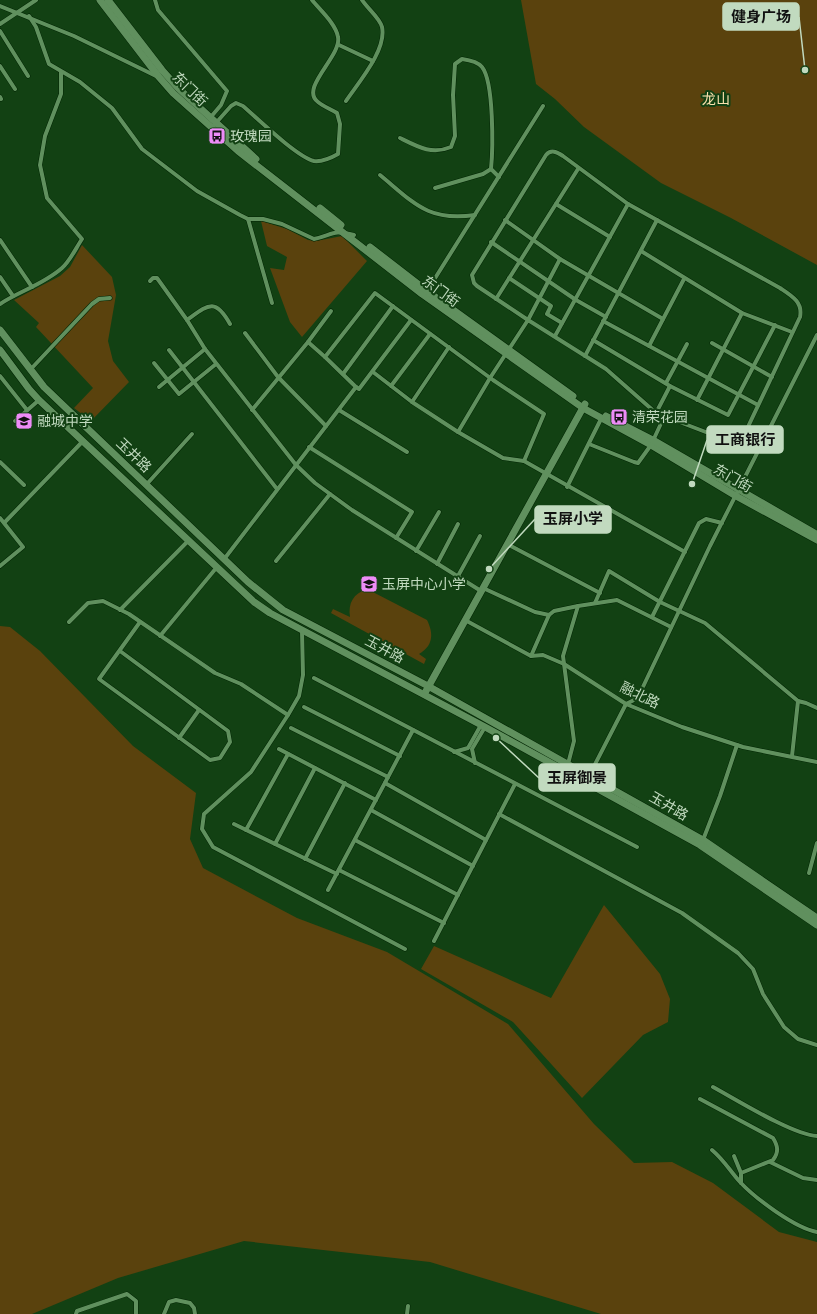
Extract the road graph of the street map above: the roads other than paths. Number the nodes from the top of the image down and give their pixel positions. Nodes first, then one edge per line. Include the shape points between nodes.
1 (36, 0) edge
2 (100, 0) edge
3 (108, 0) edge
4 (155, 0) edge
5 (312, 0) edge
6 (362, 0) edge
7 (0, 6) edge
8 (17, 13) junction
9 (29, 16) junction
10 (0, 24) edge
11 (0, 31) edge
12 (339, 45) junction
13 (373, 61) junction
14 (0, 66) edge
15 (61, 72) junction
16 (28, 76) dead end
17 (159, 77) junction
18 (172, 81) junction
19 (15, 89) dead end
20 (346, 101) dead end
21 (543, 106) dead end
22 (208, 120) junction
23 (214, 126) junction
24 (400, 138) dead end
25 (578, 168) junction
26 (491, 169) junction
27 (380, 175) dead end
28 (499, 177) junction
29 (435, 188) dead end
30 (556, 204) junction
31 (628, 204) junction
32 (475, 215) junction
33 (248, 219) junction
34 (505, 220) junction
35 (657, 220) junction
36 (343, 232) junction
37 (354, 235) junction
38 (610, 237) junction
39 (534, 239) junction
40 (0, 240) edge
41 (491, 242) junction
42 (641, 251) junction
43 (560, 259) junction
44 (521, 260) junction
45 (588, 276) junction
46 (0, 277) edge
47 (509, 278) junction
48 (549, 280) junction
49 (684, 280) junction
50 (150, 281) dead end
51 (32, 287) junction
52 (427, 291) junction
53 (619, 294) junction
54 (13, 296) junction
55 (110, 298) dead end
56 (540, 298) junction
57 (496, 299) junction
58 (576, 300) junction
59 (272, 303) dead end
60 (0, 304) edge
61 (393, 306) junction
62 (332, 311) dead end
63 (742, 314) junction
64 (663, 318) junction
65 (604, 319) junction
66 (187, 320) junction
67 (411, 320) junction
68 (528, 320) junction
69 (562, 323) junction
70 (230, 324) dead end
71 (775, 325) junction
72 (0, 330) edge
73 (792, 332) junction
74 (245, 334) dead end
75 (430, 334) junction
76 (817, 335) edge
77 (555, 336) junction
78 (593, 340) junction
79 (308, 342) junction
80 (712, 343) dead end
81 (687, 344) dead end
82 (649, 346) junction
83 (449, 347) junction
84 (205, 349) junction
85 (0, 350) edge
86 (169, 350) dead end
87 (723, 350) junction
88 (507, 352) junction
89 (585, 356) junction
90 (324, 357) junction
91 (678, 362) junction
92 (154, 363) dead end
93 (216, 364) junction
94 (183, 367) junction
95 (753, 367) junction
96 (30, 370) junction
97 (373, 372) junction
98 (343, 374) junction
99 (772, 377) junction
100 (1, 378) edge
101 (490, 378) junction
102 (708, 378) junction
103 (168, 380) junction
104 (194, 382) junction
105 (668, 385) junction
106 (391, 386) junction
107 (159, 387) dead end
108 (356, 387) junction
109 (739, 394) junction
110 (39, 400) junction
111 (697, 400) junction
112 (412, 402) junction
113 (758, 405) junction
114 (584, 406) junction
115 (27, 410) junction
116 (252, 410) junction
117 (338, 410) junction
118 (656, 412) junction
119 (603, 417) junction
120 (664, 417) junction
121 (15, 420) dead end
122 (326, 426) junction
123 (458, 432) junction
124 (192, 434) dead end
125 (83, 441) junction
126 (652, 442) junction
127 (589, 444) junction
128 (309, 447) junction
129 (407, 452) dead end
130 (524, 461) junction
131 (0, 462) edge
132 (296, 465) junction
133 (546, 474) junction
134 (24, 485) dead end
135 (146, 485) junction
136 (567, 487) junction
137 (277, 489) junction
138 (738, 493) junction
139 (330, 494) junction
140 (439, 512) dead end
141 (0, 518) edge
142 (5, 522) junction
143 (722, 523) junction
144 (458, 524) dead end
145 (817, 534) edge
146 (480, 536) dead end
147 (396, 538) junction
148 (189, 539) junction
149 (817, 540) edge
150 (507, 544) junction
151 (416, 551) junction
152 (685, 552) junction
153 (225, 558) junction
154 (276, 561) dead end
155 (437, 564) junction
156 (0, 566) edge
157 (217, 566) junction
158 (458, 576) junction
159 (482, 589) junction
160 (600, 593) junction
161 (660, 602) junction
162 (595, 603) junction
163 (578, 606) junction
164 (120, 610) junction
165 (678, 610) junction
166 (549, 615) junction
167 (652, 617) junction
168 (465, 620) junction
169 (69, 622) dead end
170 (140, 622) junction
171 (671, 627) junction
172 (302, 631) junction
173 (160, 636) junction
174 (120, 651) junction
175 (531, 656) junction
176 (564, 664) junction
177 (314, 678) dead end
178 (428, 686) junction
179 (424, 694) junction
180 (798, 701) junction
181 (626, 704) junction
182 (304, 707) dead end
183 (817, 708) edge
184 (199, 710) junction
185 (288, 715) junction
186 (483, 726) junction
187 (291, 728) dead end
188 (413, 730) junction
189 (179, 738) junction
190 (737, 745) junction
191 (279, 749) dead end
192 (454, 752) junction
193 (288, 754) junction
194 (400, 756) junction
195 (792, 756) junction
196 (817, 762) edge
197 (475, 763) junction
198 (568, 764) junction
199 (315, 768) junction
200 (589, 776) junction
201 (388, 777) junction
202 (344, 783) junction
203 (385, 783) junction
204 (515, 784) junction
205 (376, 800) junction
206 (371, 810) junction
207 (499, 814) junction
208 (234, 824) dead end
209 (246, 830) junction
210 (355, 840) junction
211 (486, 840) junction
212 (817, 842) edge
213 (701, 843) junction
214 (275, 844) junction
215 (636, 848) dead end
216 (305, 859) junction
217 (473, 866) junction
218 (338, 872) junction
219 (809, 873) dead end
220 (328, 890) dead end
221 (458, 895) junction
222 (817, 918) edge
223 (444, 923) junction
224 (817, 925) edge
225 (434, 941) dead end
226 (405, 949) dead end
227 (817, 1045) edge
228 (713, 1087) dead end
229 (700, 1099) dead end
230 (817, 1136) edge
231 (712, 1150) dead end
232 (734, 1156) dead end
233 (770, 1162) junction
234 (742, 1173) junction
235 (817, 1180) edge
236 (741, 1182) junction
237 (817, 1232) edge
238 (408, 1306) dead end
239 (76, 1314) edge
240 (136, 1314) edge
241 (164, 1314) edge
242 (195, 1314) edge
243 (407, 1314) edge

1 - 8 street
2 - 17 street, 东门街
3 - 18 street, 东门街
4 - 22 street via 158,10 227,91 221,105
5 - 12 street via 336,30
6 - 13 street via 382,26 383,38
7 - 8 street
8 - 9 street
8 - 10 street
9 - 15 street via 36,27 49,64
9 - 17 street
11 - 16 street
12 - 13 street
12 - 23 street via 313,88 317,102 337,113 340,124 338,154 322,161 313,161 283,140 244,106 236,103
13 - 20 street
14 - 19 street
15 - 33 street via 80,82 112,108 142,150 197,191
15 - 51 street via 61,94 44,136 40,165 47,198 82,239 63,267
17 - 18 street
17 - 22 street, 东门街 via 173,93
18 - 22 street, 东门街
21 - 28 street
22 - 23 street, 东门街
23 - 36 street, 东门街 via 238,151
23 - 37 street, 东门街
24 - 26 street via 430,151 442,151 451,147 455,136 455,64 462,59 470,60 481,65 487,74 492,137
25 - 30 street
25 - 31 street
25 - 34 street via 557,152 548,153
26 - 28 street
26 - 29 street via 483,174
27 - 32 street via 425,209 440,216
28 - 32 street
30 - 38 street
30 - 39 street
31 - 35 street
31 - 38 street
32 - 52 street
33 - 36 street via 263,219 282,224 314,239
33 - 59 street
34 - 39 street
34 - 41 street
35 - 42 street
35 - 73 street via 792,296 802,310
36 - 37 street
36 - 88 street, 东门街 via 422,294
37 - 52 street, 东门街
38 - 45 street
39 - 43 street
39 - 44 street
40 - 51 street
41 - 44 street
41 - 57 street via 473,271 472,279 477,286
42 - 49 street
42 - 53 street
43 - 45 street
43 - 48 street
44 - 47 street
44 - 48 street
45 - 53 street
45 - 58 street
46 - 54 street
47 - 56 street
47 - 57 street
48 - 56 street
48 - 58 street
49 - 63 street
49 - 64 street
50 - 66 street via 157,278
51 - 54 street
52 - 88 street, 东门街
53 - 64 street
53 - 65 street
54 - 60 street
55 - 96 street via 99,299 92,304
56 - 68 street
56 - 69 street via 551,306 547,314
57 - 68 street
58 - 65 street
58 - 69 street
61 - 67 street
61 - 90 street via 375,293
61 - 98 street
62 - 79 street
63 - 71 street
63 - 87 street
64 - 82 street
65 - 78 street
65 - 82 street
66 - 70 street via 212,306 219,308
66 - 84 street
67 - 75 street
67 - 97 street
68 - 77 street
68 - 88 street
69 - 77 street
71 - 73 street
71 - 95 street
72 - 96 street, 玉井路
73 - 99 street
74 - 122 street via 278,377
75 - 83 street
75 - 106 street
76 - 138 street
77 - 89 street
78 - 89 street
78 - 105 street
79 - 90 street
79 - 116 street
80 - 87 street
81 - 91 street
82 - 91 street
83 - 101 street
83 - 112 street
84 - 93 street
84 - 94 street
85 - 110 street, 玉井路
86 - 94 street
87 - 95 street
87 - 102 street
88 - 101 street
88 - 114 street, 东门街
89 - 118 street via 606,369
90 - 98 street
91 - 102 street
91 - 105 street
92 - 103 street
93 - 104 street
93 - 116 street
94 - 103 street
94 - 104 street
95 - 99 street
95 - 109 street
96 - 135 street, 玉井路 via 44,388
97 - 106 street
97 - 108 street via 359,389
98 - 108 street
99 - 113 street
100 - 115 street
101 - 123 street
101 - 130 street via 544,414
102 - 109 street
102 - 111 street
103 - 104 street via 179,394
103 - 107 street
104 - 137 street
105 - 111 street
105 - 118 street
106 - 112 street
108 - 117 street
109 - 111 street via 728,415
109 - 113 street
110 - 115 street
110 - 125 street, 玉井路
112 - 123 street
113 - 120 street via 746,431 740,438 733,440
114 - 119 street, 东门街
114 - 133 street
115 - 121 street
116 - 132 street
117 - 122 street
117 - 129 street
118 - 120 street
119 - 126 street, 东门街
119 - 127 street
120 - 126 street
122 - 128 street
123 - 130 street via 503,458
124 - 135 street
125 - 142 street
125 - 148 street, 玉井路
126 - 127 street via 638,462
126 - 138 street, 东门街
127 - 136 street
128 - 132 street
128 - 147 street via 412,512
130 - 133 street
131 - 134 street
132 - 137 street
132 - 139 street
133 - 136 street
133 - 150 street
135 - 153 street, 玉井路
136 - 152 street
137 - 153 street
138 - 143 street
138 - 145 street, 东门街
138 - 149 street, 东门街
139 - 147 street
139 - 154 street
140 - 151 street
141 - 142 street
142 - 156 street via 24,547
143 - 152 street via 706,518 700,523
143 - 165 street
144 - 155 street
146 - 158 street
147 - 151 street
148 - 157 street, 玉井路
148 - 164 street
150 - 159 street
150 - 160 street
151 - 155 street
152 - 161 street
153 - 178 street, 玉井路 via 248,582 282,610
155 - 158 street
157 - 172 street, 玉井路 via 254,602
157 - 173 street
158 - 159 street
159 - 166 street via 535,612
159 - 168 street
160 - 161 street via 610,572
160 - 162 street
161 - 165 street
161 - 167 street
162 - 163 street
162 - 167 street via 617,600
163 - 166 street via 554,611
163 - 176 street via 563,656
164 - 169 street via 103,601 88,603
164 - 170 street
165 - 171 street
165 - 180 street via 706,623
166 - 175 street
167 - 171 street
168 - 175 street, 融北路
168 - 178 street
170 - 173 street
170 - 174 street
171 - 181 street via 641,691 634,700
172 - 179 street, 玉井路
172 - 185 street via 303,675 298,696
173 - 185 street via 215,674 241,684
174 - 184 street
174 - 189 street via 99,679
175 - 176 street, 融北路 via 543,655
176 - 181 street, 融北路
176 - 198 street via 574,741
177 - 188 street
178 - 179 street
178 - 198 street, 玉井路
179 - 186 street, 玉井路
180 - 183 street
180 - 195 street
181 - 190 street, 融北路
181 - 200 street
182 - 194 street
184 - 189 street
184 - 189 street via 228,732 230,742 220,758 210,760
185 - 226 street via 251,772 204,814 202,829 213,847
186 - 192 street via 468,748
186 - 197 street via 472,750
186 - 213 street, 玉井路
187 - 201 street
188 - 192 street
188 - 194 street
190 - 195 street, 融北路
190 - 213 street
191 - 193 street
192 - 197 street
193 - 199 street
193 - 209 street
194 - 201 street
195 - 196 street, 融北路
197 - 204 street
198 - 200 street, 玉井路
199 - 202 street
199 - 214 street
200 - 213 street, 玉井路
201 - 203 street
202 - 205 street
202 - 216 street
203 - 205 street
203 - 211 street
204 - 207 street
204 - 215 street
205 - 206 street
206 - 210 street
206 - 217 street
207 - 211 street
207 - 227 street via 682,913 732,949 753,969 763,994 784,1027 798,1039
208 - 209 street
209 - 214 street
210 - 218 street
210 - 221 street
211 - 217 street
212 - 219 street
213 - 222 street, 玉井路
213 - 224 street, 玉井路
214 - 216 street
216 - 218 street
217 - 221 street
218 - 220 street
218 - 223 street
221 - 223 street
223 - 225 street
228 - 230 street via 790,1127 810,1136
229 - 233 street via 773,1138 778,1150
231 - 236 street via 724,1160
232 - 234 street
233 - 234 street
233 - 235 street via 803,1178
234 - 236 street
236 - 237 street via 749,1191 793,1222 806,1230
238 - 243 street
239 - 240 street via 77,1311 127,1294 136,1301
241 - 242 street via 169,1302 176,1300 190,1303

